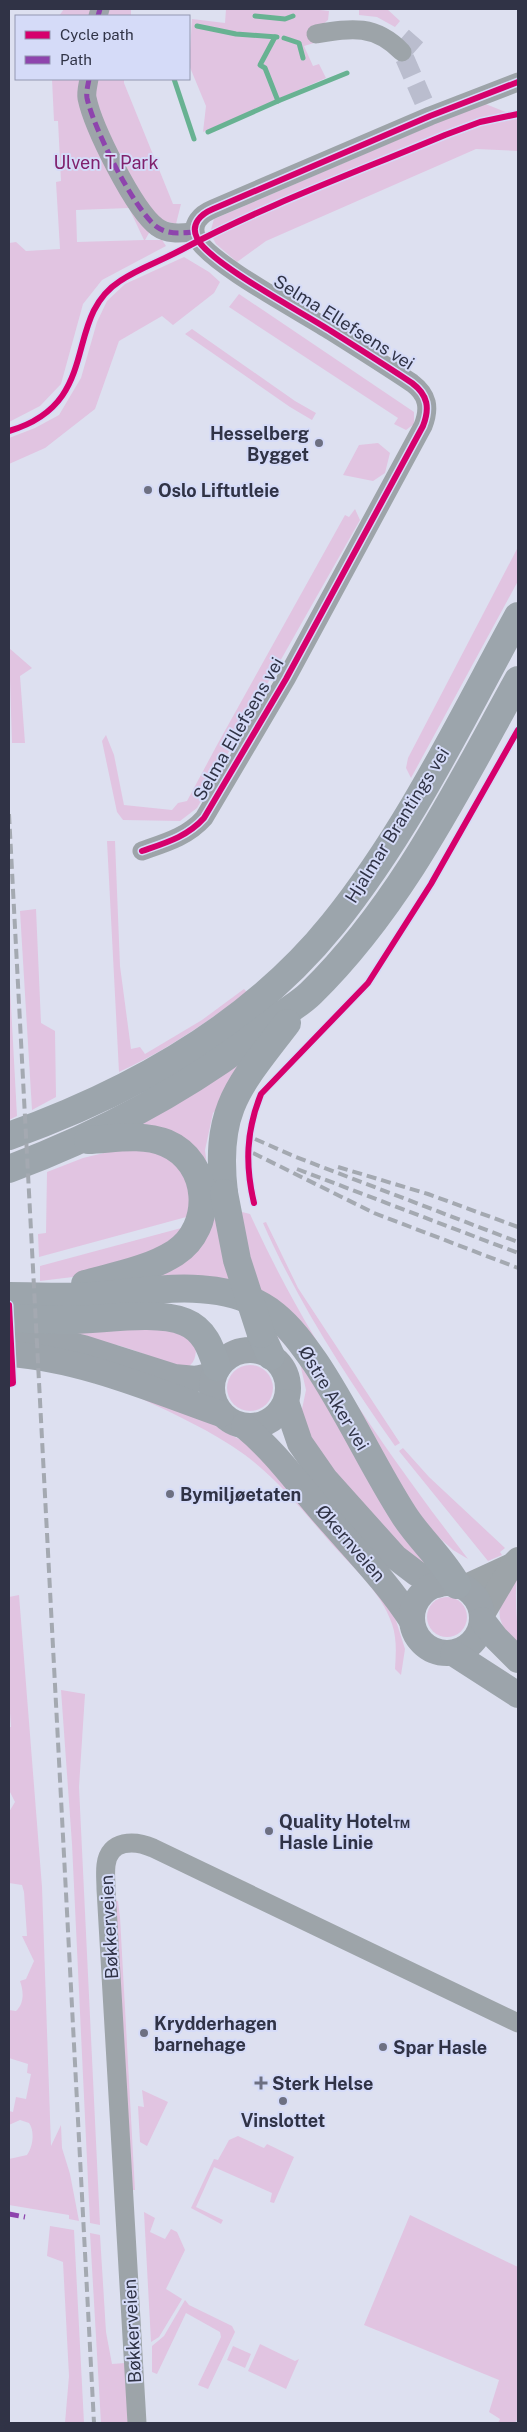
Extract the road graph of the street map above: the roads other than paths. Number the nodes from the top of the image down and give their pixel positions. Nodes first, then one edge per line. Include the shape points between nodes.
1 (316, 34) dead end
2 (402, 52) dead end
3 (89, 80) edge
4 (518, 82) edge
5 (194, 232) junction
6 (518, 616) edge
7 (518, 680) edge
8 (142, 851) dead end
9 (309, 995) junction
10 (9, 1136) edge
11 (78, 1141) junction
12 (9, 1168) edge
13 (213, 1193) junction
14 (20, 1296) edge
15 (9, 1318) edge
16 (9, 1336) edge
17 (266, 1345) junction
18 (9, 1354) edge
19 (215, 1371) junction
20 (286, 1402) junction
21 (221, 1414) junction
22 (244, 1426) junction
23 (515, 1562) edge
24 (453, 1586) junction
25 (482, 1618) junction
26 (412, 1621) junction
27 (453, 1653) junction
28 (518, 1660) edge
29 (518, 1695) edge
30 (518, 2023) edge
31 (137, 2423) edge

1 - 2 street via 348,29 373,32 390,39
3 - 5 street via 87,96 91,109 116,167 142,212 158,228 174,233
4 - 5 street via 213,208 199,218
5 - 8 street, Selma Ellefsens vei via 210,254 240,275 418,388 427,401 428,414 286,679 204,818 182,836
6 - 10 highway, Hjalmar Brantings vei via 378,863 332,925 289,972 247,1010 196,1047 131,1084
7 - 9 highway, Hjalmar Brantings vei via 401,883 355,945
9 - 11 highway, Hjalmar Brantings vei via 210,1069
9 - 13 highway via 232,1100
11 - 12 highway, Hjalmar Brantings vei
11 - 13 highway via 143,1136 164,1142 184,1156
13 - 14 highway via 186,1243 176,1252 114,1276
13 - 17 highway, bridge
14 - 24 highway, Østre Aker vei via 80,1297 199,1290 231,1294 274,1314 302,1343 323,1374 403,1513 446,1566
15 - 19 highway via 177,1320 196,1329 204,1337 210,1346
16 - 19 main road via 83,1348 174,1377 196,1379
17 - 19 main road via 260,1351 236,1352
17 - 20 main road via 286,1376
18 - 21 main road via 52,1360 106,1374
19 - 21 main road via 213,1400
20 - 22 main road via 269,1421
20 - 24 main road, Økernveien via 300,1443 325,1479 395,1557 416,1573
21 - 22 main road
22 - 26 main road, Økernveien via 268,1447 374,1569
23 - 24 street
23 - 25 street
24 - 25 main road via 476,1600
24 - 26 main road via 430,1588 418,1598
25 - 27 main road via 476,1638
25 - 28 main road
26 - 27 main road via 424,1644 440,1652
27 - 29 main road
30 - 31 street, Bøkkerveien via 153,1848 135,1842 126,1843 111,1853 106,1865 106,1889

